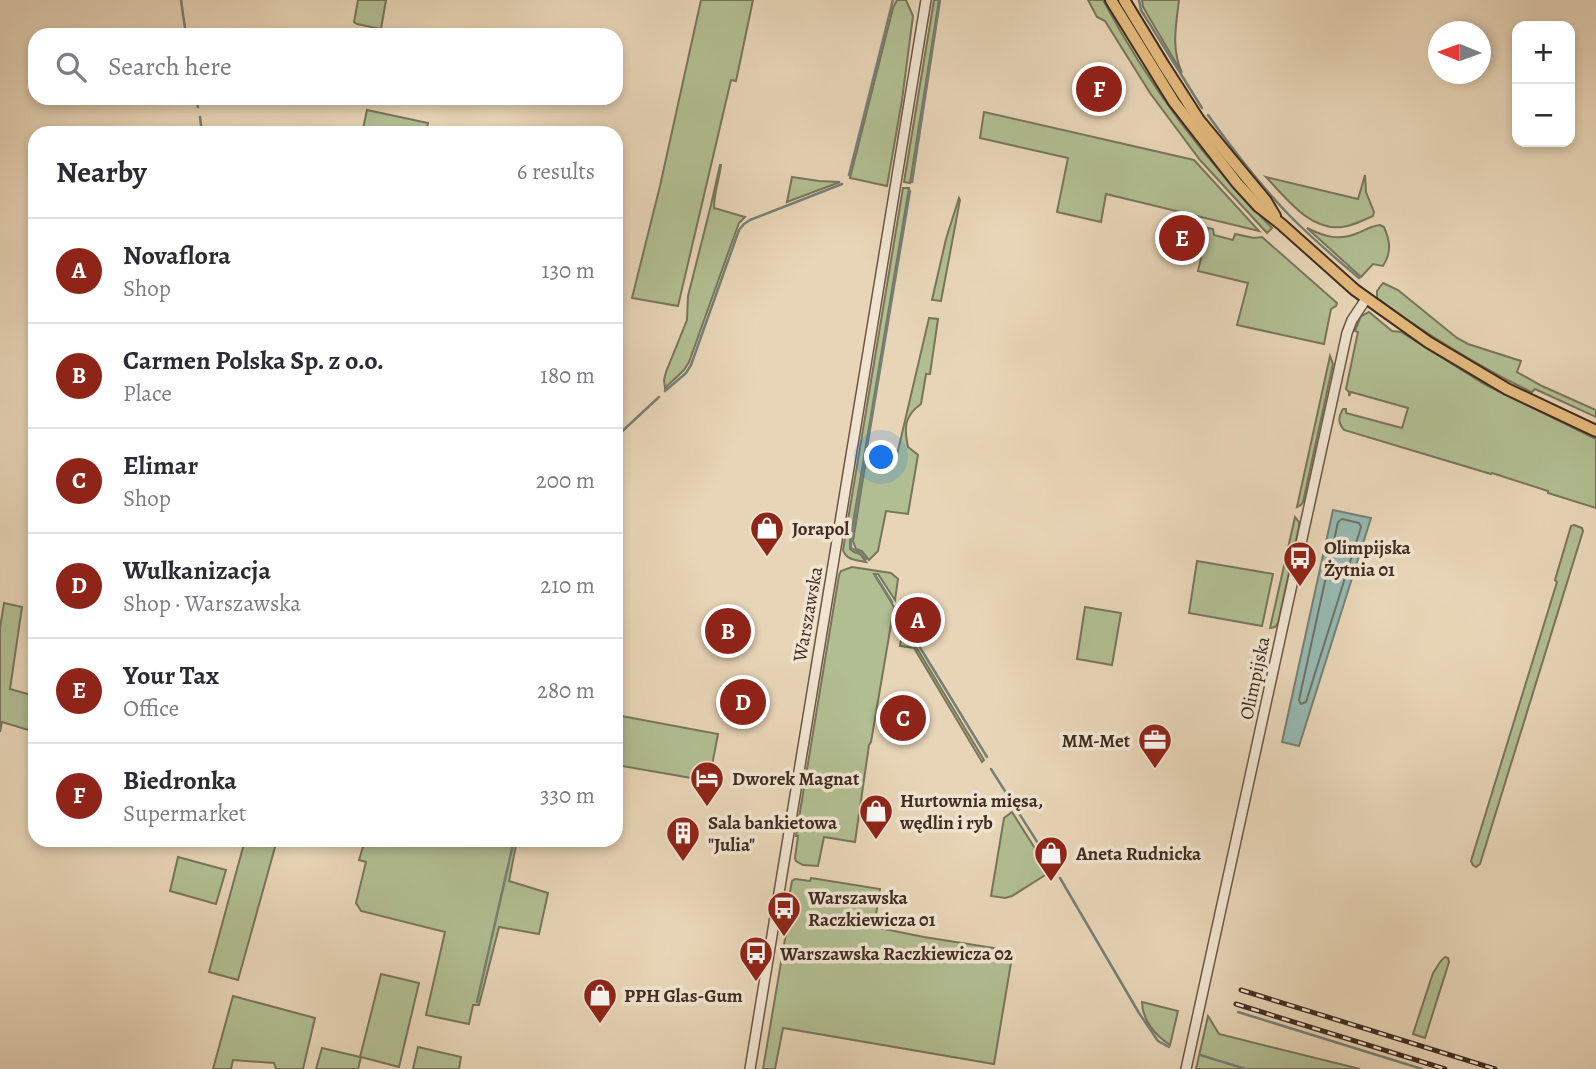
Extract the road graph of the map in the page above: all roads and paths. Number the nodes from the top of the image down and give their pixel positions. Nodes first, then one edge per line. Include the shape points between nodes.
1 (926, 0) edge
2 (1111, 0) edge
3 (1124, 0) edge
4 (1281, 224) junction
5 (1366, 299) junction
6 (1596, 431) edge
7 (750, 1069) edge
8 (1186, 1069) edge

1 - 7 street, Warszawska
2 - 4 main road via 1194,130 1258,206
3 - 4 main road via 1199,120
4 - 5 main road
5 - 6 main road via 1486,377
5 - 8 street, Olimpijska via 1352,320 1345,344

